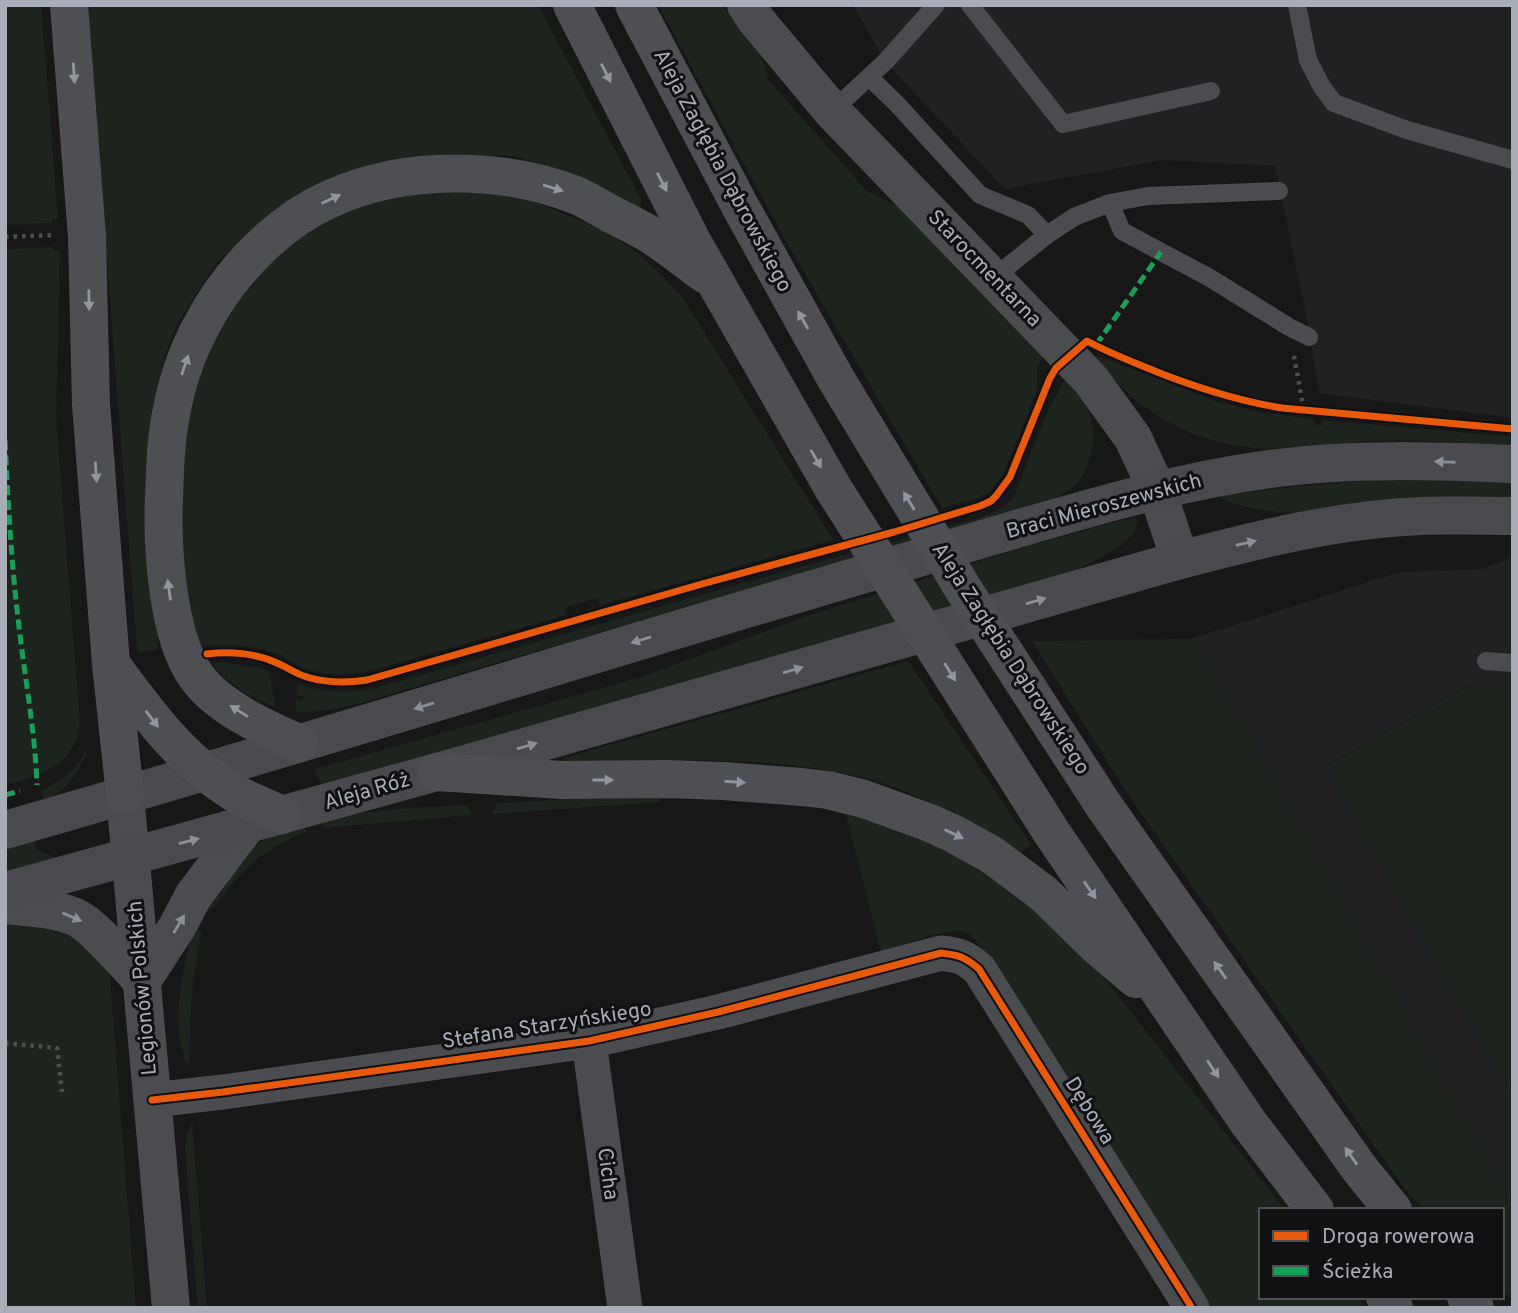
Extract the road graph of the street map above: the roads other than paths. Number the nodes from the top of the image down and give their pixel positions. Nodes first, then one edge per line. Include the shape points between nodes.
1 (69, 5) edge
2 (634, 5) edge
3 (746, 5) edge
4 (936, 5) edge
5 (970, 5) edge
6 (1297, 5) edge
7 (577, 15) edge
8 (869, 77) junction
9 (1210, 91) dead end
10 (832, 111) junction
11 (1513, 160) edge
12 (1279, 191) dead end
13 (1110, 204) junction
14 (1047, 235) junction
15 (992, 279) junction
16 (716, 283) junction
17 (1309, 337) dead end
18 (1513, 464) edge
19 (1157, 490) junction
20 (1513, 516) edge
21 (1180, 560) junction
22 (1486, 661) dead end
23 (1513, 663) edge
24 (111, 664) junction
25 (299, 743) junction
26 (205, 771) junction
27 (438, 772) junction
28 (125, 795) junction
29 (265, 820) junction
30 (5, 830) edge
31 (132, 857) junction
32 (5, 891) edge
33 (5, 905) edge
34 (941, 953) joint
35 (142, 981) junction
36 (1175, 1012) junction
37 (589, 1041) junction
38 (152, 1100) junction
39 (1313, 1208) edge
40 (1391, 1208) edge
41 (171, 1308) edge
42 (625, 1308) edge
43 (1192, 1308) edge

1 -> 24 main road
40 -> 2 main road, Aleja Zagłębia Dąbrowskiego via 1104,806 962,587 836,379
3 - 10 street, Starocmentarna
4 - 8 lane
5 - 9 lane via 1063,124
6 - 11 lane via 1308,60 1334,103 1407,130
7 -> 16 main road
8 - 10 lane
8 - 14 lane via 980,195 1028,215
10 - 15 street, Starocmentarna
12 - 13 lane via 1148,196
13 - 14 lane via 1074,216
13 - 17 lane via 1122,232
14 - 15 lane
15 - 19 street, Starocmentarna via 1091,380 1133,438
25 -> 16 main road via 239,712 197,677 184,657 166,562 167,434 177,388 203,322 246,261 328,199 390,180 462,173 524,180 580,197 654,237
16 -> 36 main road via 840,500 1052,833
18 -> 19 main road, Braci Mieroszewskich via 1333,463
19 - 21 street, Starocmentarna
19 -> 25 main road, Braci Mieroszewskich
21 -> 20 main road via 1368,521
27 -> 21 main road, Aleja Róż
22 - 23 lane
24 -> 26 main road via 158,727
24 - 28 main road
25 - 26 main road
26 - 28 main road
26 - 29 main road
27 - 29 main road, Aleja Róż
27 -> 36 main road via 562,780 723,781 828,790 864,799 930,823 992,855 1044,894
28 - 30 main road
28 - 31 street, Legionów Polskich
31 -> 29 main road, Aleja Róż
35 -> 29 street via 194,895
31 - 32 main road, Aleja Róż
31 - 35 street, Legionów Polskich
33 -> 35 street via 78,918
34 - 37 street, Stefana Starzyńskiego
34 - 43 street, Dębowa via 959,955 979,969
35 - 38 street, Legionów Polskich
36 -> 39 main road via 1248,1122
37 - 38 street, Stefana Starzyńskiego
37 - 42 street, Cicha
38 - 41 street, Legionów Polskich

